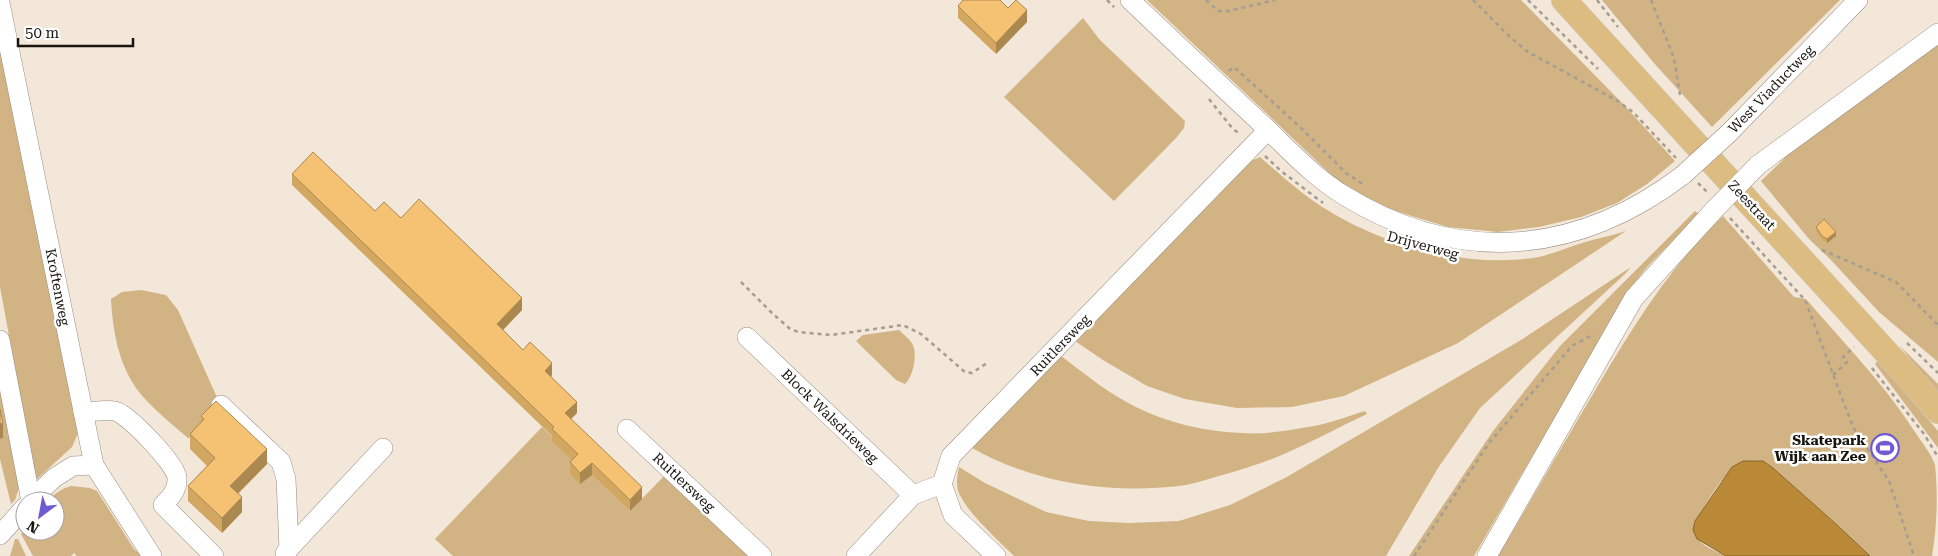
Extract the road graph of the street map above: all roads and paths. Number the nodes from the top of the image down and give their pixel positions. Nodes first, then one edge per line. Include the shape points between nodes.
1 (1130, 0) edge
2 (1206, 0) edge
3 (1275, 0) edge
4 (1473, 0) edge
5 (1564, 0) edge
6 (1651, 0) edge
7 (1858, 0) edge
8 (0, 3) edge
9 (1938, 33) edge
10 (1217, 83) junction
11 (1680, 95) dead end
12 (1268, 130) junction
13 (1254, 145) junction
14 (1686, 172) junction
15 (1369, 189) dead end
16 (1327, 206) dead end
17 (1717, 206) junction
18 (1815, 248) dead end
19 (741, 282) dead end
20 (1622, 319) junction
21 (1938, 325) edge
22 (748, 337) dead end
23 (0, 340) edge
24 (1854, 347) dead end
25 (987, 363) dead end
26 (1833, 374) junction
27 (221, 405) edge
28 (1938, 410) edge
29 (83, 412) junction
30 (627, 429) dead end
31 (383, 448) dead end
32 (94, 465) junction
33 (942, 484) junction
34 (28, 491) edge
35 (40, 491) edge
36 (913, 495) junction
37 (15, 518) edge
38 (0, 535) edge
39 (285, 552) edge
40 (152, 556) edge
41 (214, 556) edge
42 (762, 556) edge
43 (856, 556) edge
44 (996, 556) edge
45 (1414, 556) edge
46 (1487, 556) edge
47 (1914, 556) edge

1 - 10 lane, Drijverweg
2 - 3 path via 1218,11
4 - 14 path via 1528,52 1633,112
5 - 28 main road, Zeestraat
6 - 11 path via 1674,58
7 - 14 lane, West Viaductweg, bridge via 1729,133
8 - 29 lane, Kroftenweg
9 - 17 lane, bridge via 1758,165
10 - 12 lane, Drijverweg
10 - 13 path via 1205,95 1233,129
10 - 15 path via 1234,67 1346,173
12 - 13 lane, Ruitlersweg
12 - 14 lane, Drijverweg via 1325,182 1359,204 1408,226 1462,239 1516,242 1582,230 1645,202
13 - 16 path via 1281,172
13 - 33 lane, Ruitlersweg via 951,456
14 - 17 path
17 - 20 lane via 1634,298
17 - 26 path via 1805,300
18 - 21 path via 1896,282
19 - 25 path via 789,328 798,332 831,335 903,325 921,334 964,372 972,373
20 - 45 path via 1572,346 1489,443
20 - 46 lane
22 - 36 lane, Block Walsdrieweg
23 - 34 lane
24 - 26 path via 1842,356 1847,362
26 - 47 path via 1853,427 1889,482
27 - 39 lane via 281,462 286,479
29 - 32 lane, Kroftenweg
29 - 41 lane via 115,411 166,455 177,478 174,493 163,505
30 - 42 lane, Ruitlersweg
31 - 39 lane
32 - 35 lane via 73,466
32 - 40 lane, Kroftenweg
33 - 36 lane
33 - 44 lane via 953,515
36 - 43 lane
37 - 38 lane

